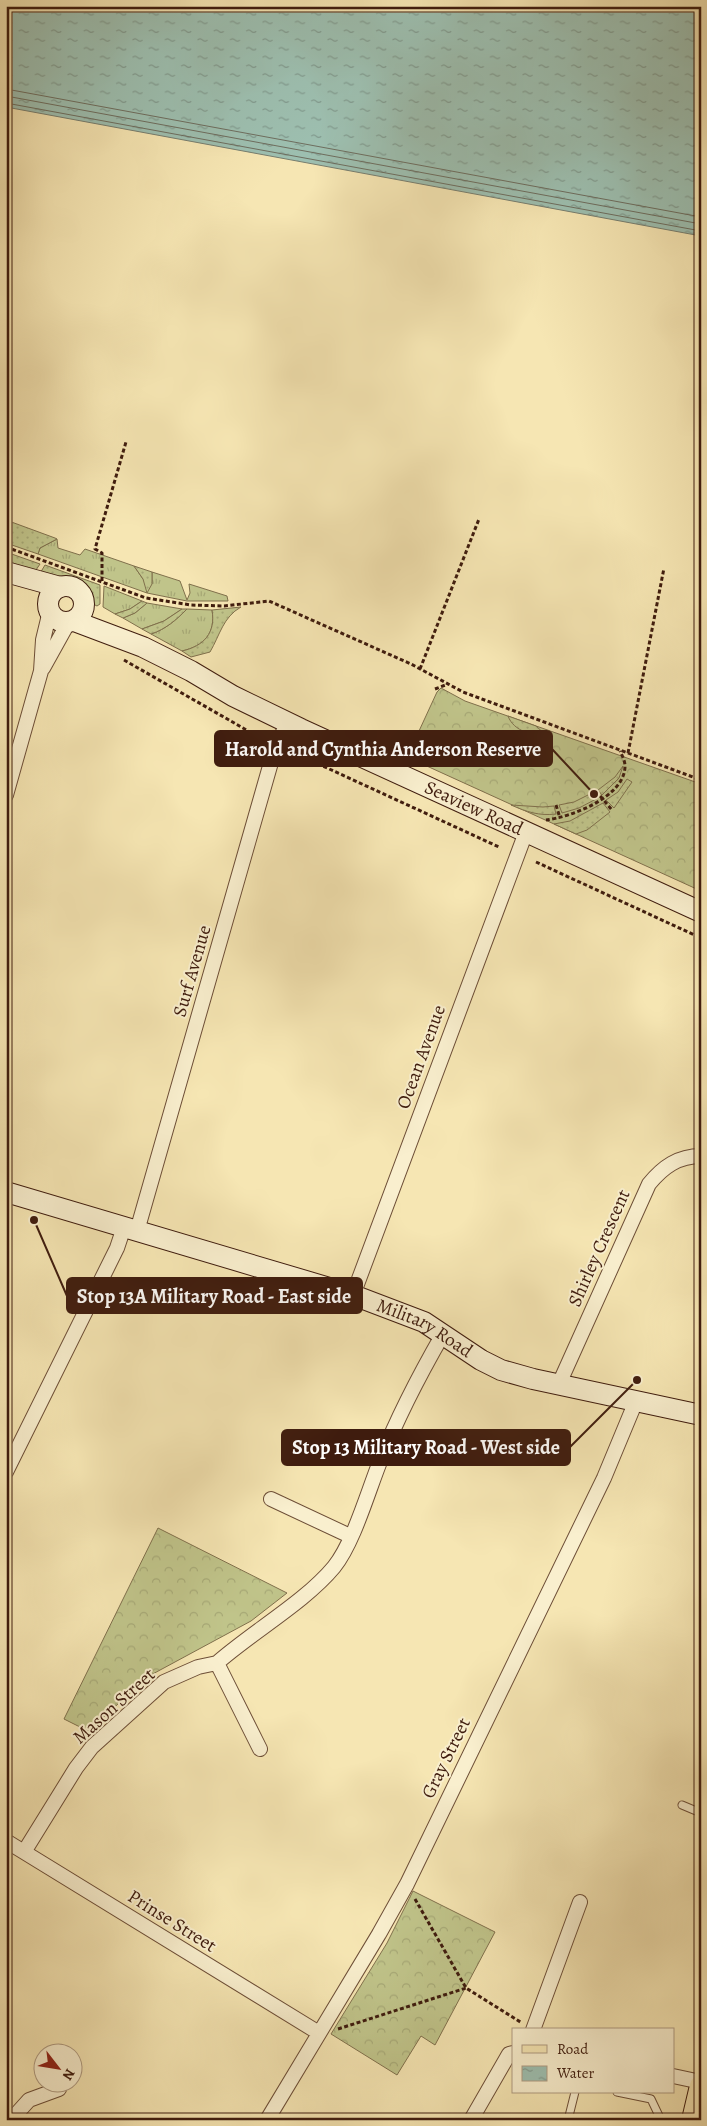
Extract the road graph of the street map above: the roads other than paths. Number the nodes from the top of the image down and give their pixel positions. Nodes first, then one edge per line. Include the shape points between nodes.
1 (6, 572) edge
2 (6, 579) edge
3 (60, 587) junction
4 (84, 601) junction
5 (49, 609) junction
6 (71, 622) junction
7 (143, 647) junction
8 (41, 671) junction
9 (288, 723) junction
10 (6, 795) edge
11 (526, 832) junction
12 (701, 912) edge
13 (701, 1156) edge
14 (6, 1192) edge
15 (131, 1229) junction
16 (353, 1295) junction
17 (444, 1334) junction
18 (559, 1384) junction
19 (636, 1401) junction
20 (701, 1414) edge
21 (6, 1472) edge
22 (271, 1499) dead end
23 (350, 1536) junction
24 (217, 1663) junction
25 (260, 1749) dead end
26 (682, 1805) dead end
27 (701, 1813) edge
28 (6, 1841) edge
29 (24, 1852) junction
30 (580, 1902) dead end
31 (322, 2028) junction
32 (534, 2028) edge
33 (512, 2053) edge
34 (674, 2076) edge
35 (701, 2082) edge
36 (701, 2086) edge
37 (45, 2094) edge
38 (574, 2094) edge
39 (627, 2094) edge
40 (11, 2120) edge
41 (267, 2120) edge
42 (471, 2120) edge
43 (568, 2120) edge
44 (661, 2120) edge
45 (694, 2120) edge

1 - 3 street
2 - 5 street
3 - 4 street via 78,590
3 - 5 street via 51,595
4 - 6 street via 82,613
4 - 7 street, Seaview Road
5 - 6 street via 57,620
5 - 8 street
6 - 7 street, Seaview Road
6 - 8 street
7 - 9 street, Seaview Road
8 - 10 street
9 - 11 street, Seaview Road
9 - 15 street, Surf Avenue via 276,746
11 - 12 street, Seaview Road
11 - 16 street, Ocean Avenue
13 - 18 street, Shirley Crescent via 676,1161 662,1168 649,1184
14 - 15 street, Military Road
15 - 16 street, Military Road
15 - 21 street, Surf Avenue via 116,1248
16 - 17 street, Military Road via 424,1322
17 - 18 street, Military Road via 501,1370
17 - 23 street, Mason Street via 424,1368 382,1457
18 - 19 street, Military Road
19 - 20 street, Military Road
19 - 31 street, Gray Street via 604,1478 407,1884
22 - 23 street
23 - 24 street, Mason Street via 335,1566 319,1582
24 - 25 street
24 - 29 street, Mason Street via 164,1682 92,1747
26 - 27 lane
28 - 29 street, Prinse Street
29 - 31 street, Prinse Street
30 - 32 street
31 - 41 street, Gray Street
33 - 42 street
34 - 35 street
36 - 45 main road
37 - 40 street via 29,2100
38 - 43 lane
39 - 44 lane via 651,2099

